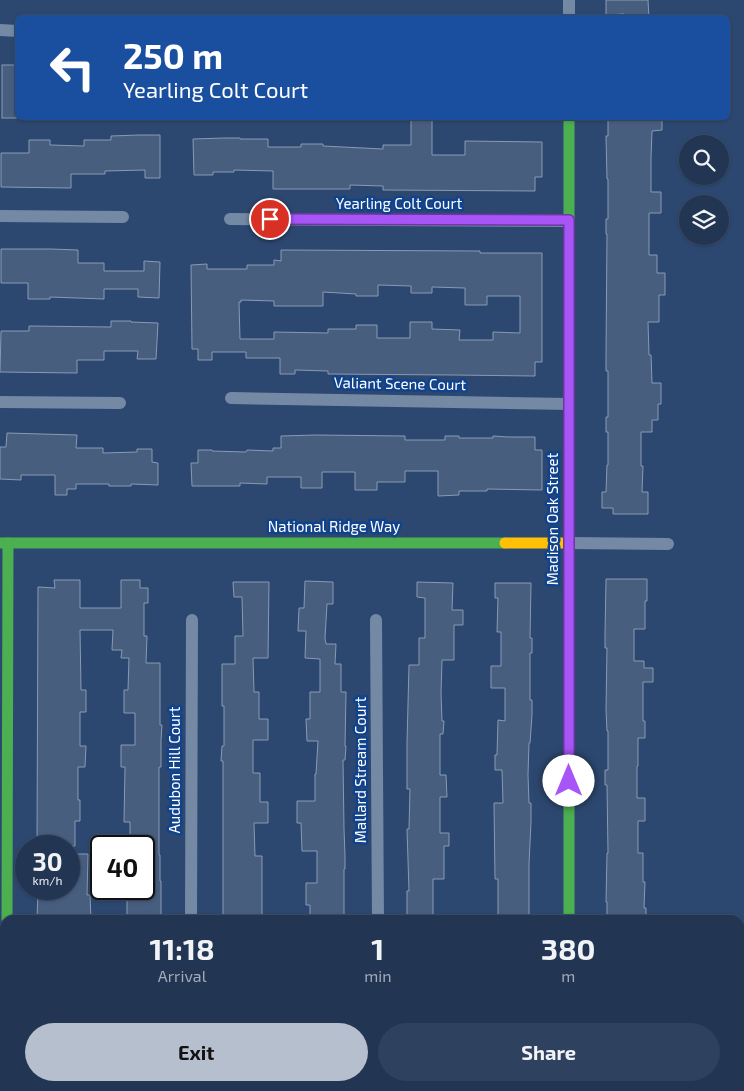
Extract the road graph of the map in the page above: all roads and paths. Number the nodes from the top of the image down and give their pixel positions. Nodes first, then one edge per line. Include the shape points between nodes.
1 (569, 0) edge
2 (569, 15) edge
3 (0, 30) edge
4 (15, 30) edge
5 (569, 120) edge
6 (0, 216) edge
7 (123, 217) dead end
8 (230, 219) dead end
9 (569, 220) junction
10 (230, 398) dead end
11 (0, 402) edge
12 (120, 403) dead end
13 (569, 404) junction
14 (4, 543) edge
15 (569, 543) junction
16 (668, 544) dead end
17 (192, 620) dead end
18 (376, 620) dead end
19 (7, 915) edge
20 (191, 915) edge
21 (378, 915) edge
22 (569, 915) edge

1 - 2 street
3 - 4 street
5 - 9 street, Madison Oak Street
6 - 7 street
8 - 9 street, Yearling Colt Court
9 - 13 street, Madison Oak Street
10 - 13 street, Valiant Scene Court
11 - 12 street
13 - 15 street, Madison Oak Street
14 - 15 street, National Ridge Way
14 - 19 street
15 - 16 street, National Ridge Way
15 - 22 street, Madison Oak Street
17 - 20 street, Audubon Hill Court
18 - 21 street, Mallard Stream Court

